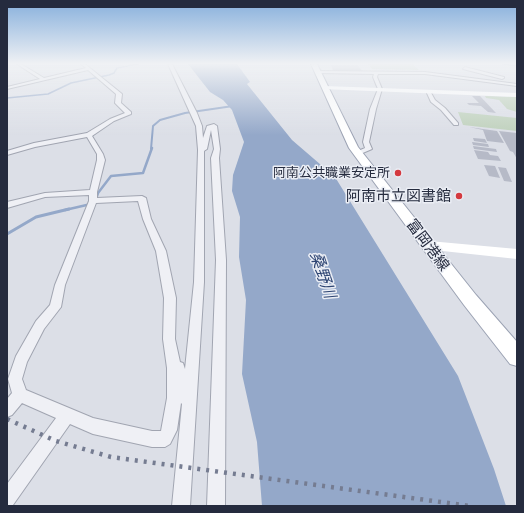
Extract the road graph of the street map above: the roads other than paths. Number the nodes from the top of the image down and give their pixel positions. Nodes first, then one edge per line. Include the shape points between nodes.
1 (111, 88) edge
2 (182, 88) edge
3 (325, 88) joint
4 (380, 90) junction
5 (428, 92) junction
6 (516, 93) edge
7 (456, 124) dead end
8 (88, 135) junction
9 (201, 150) junction
10 (7, 153) edge
11 (358, 153) junction
12 (93, 196) junction
13 (7, 205) edge
14 (429, 246) junction
15 (517, 254) edge
16 (517, 357) edge
17 (174, 368) junction
18 (20, 395) junction
19 (188, 401) junction
20 (7, 410) edge
21 (66, 416) junction
22 (7, 499) edge
23 (181, 506) edge
24 (216, 506) edge

1 - 8 street via 119,94 118,103 129,113
2 - 9 street via 199,126
3 - 4 street
3 - 11 main road, 富岡港線 via 347,136
4 - 5 street
4 - 11 street via 366,142 369,149
5 - 6 street
5 - 7 street via 432,100
8 - 10 street
8 - 12 street via 100,154
9 - 19 street via 199,282
9 - 24 street via 204,149 209,127 214,126 221,260
11 - 14 main road, 富岡港線
12 - 13 street via 45,195
12 - 17 street via 142,198 147,219 161,251 170,298 169,339
12 - 18 street via 60,285 55,307 40,325 21,360 15,379
14 - 15 street
14 - 16 main road, 富岡港線
17 - 19 street via 178,368 183,395
17 - 21 street via 174,398 165,439 152,439 93,426
18 - 20 street
18 - 21 street
19 - 23 street
21 - 22 street

